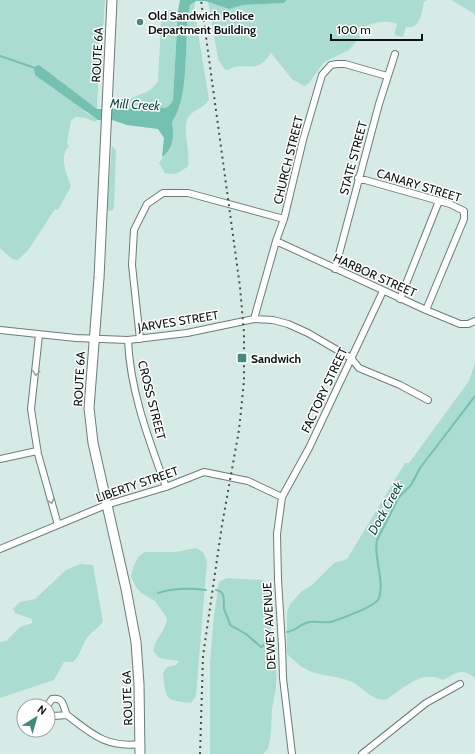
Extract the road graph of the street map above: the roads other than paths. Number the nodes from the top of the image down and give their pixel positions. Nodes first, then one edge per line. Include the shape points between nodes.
1 (112, 0) edge
2 (396, 54) dead end
3 (387, 76) junction
4 (358, 178) junction
5 (439, 201) junction
6 (284, 219) junction
7 (276, 241) junction
8 (335, 269) junction
9 (383, 291) junction
10 (400, 299) junction
11 (426, 310) junction
12 (254, 319) junction
13 (475, 321) edge
14 (0, 330) edge
15 (39, 335) junction
16 (94, 339) junction
17 (140, 339) junction
18 (128, 340) junction
19 (351, 358) junction
20 (428, 400) dead end
21 (37, 451) junction
22 (0, 459) edge
23 (166, 487) junction
24 (282, 497) junction
25 (106, 505) junction
26 (58, 525) junction
27 (0, 549) edge
28 (460, 684) dead end
29 (56, 700) edge
30 (67, 715) junction
31 (56, 716) edge
32 (140, 744) junction
33 (140, 754) edge
34 (292, 754) edge
35 (362, 754) edge

1 - 16 main road, ROUTE 6A
2 - 3 street, STATE STREET
3 - 4 street, STATE STREET
3 - 6 street, CHURCH STREET via 345,64 331,65 322,74
4 - 5 street, CANARY STREET
4 - 8 street, STATE STREET
5 - 10 street
5 - 11 street, CANARY STREET via 461,208 465,215
6 - 7 street, CHURCH STREET
6 - 17 street via 188,193 163,193 147,204 134,230 132,265
7 - 8 street, HARBOR STREET
7 - 12 street, CHURCH STREET
8 - 9 street, HARBOR STREET
9 - 10 street, HARBOR STREET
9 - 19 street, FACTORY STREET
10 - 11 street, HARBOR STREET
11 - 13 street, HARBOR STREET via 460,324
12 - 17 street, JARVES STREET via 192,332
12 - 19 street, JARVES STREET via 280,322 298,328
14 - 15 street, JARVES STREET
15 - 16 street, JARVES STREET
15 -> 21 street via 31,409
16 - 18 street, JARVES STREET
16 - 25 main road, ROUTE 6A via 89,408 93,443
17 - 18 street, JARVES STREET
18 - 23 street, CROSS STREET via 142,418
19 - 20 street, JARVES STREET via 359,368
19 - 24 street, FACTORY STREET via 309,448
21 - 22 street
21 -> 26 street
23 - 24 street, LIBERTY STREET via 204,472 248,481
23 - 25 street, LIBERTY STREET
24 - 34 street, DEWEY AVENUE via 277,534 282,678
25 - 26 street, LIBERTY STREET
25 - 32 main road, ROUTE 6A via 136,642
26 - 27 street, LIBERTY STREET
28 - 35 street via 426,703
29 - 30 street via 63,703
30 - 31 street
30 - 32 street via 100,739 117,744
32 - 33 main road, ROUTE 6A

